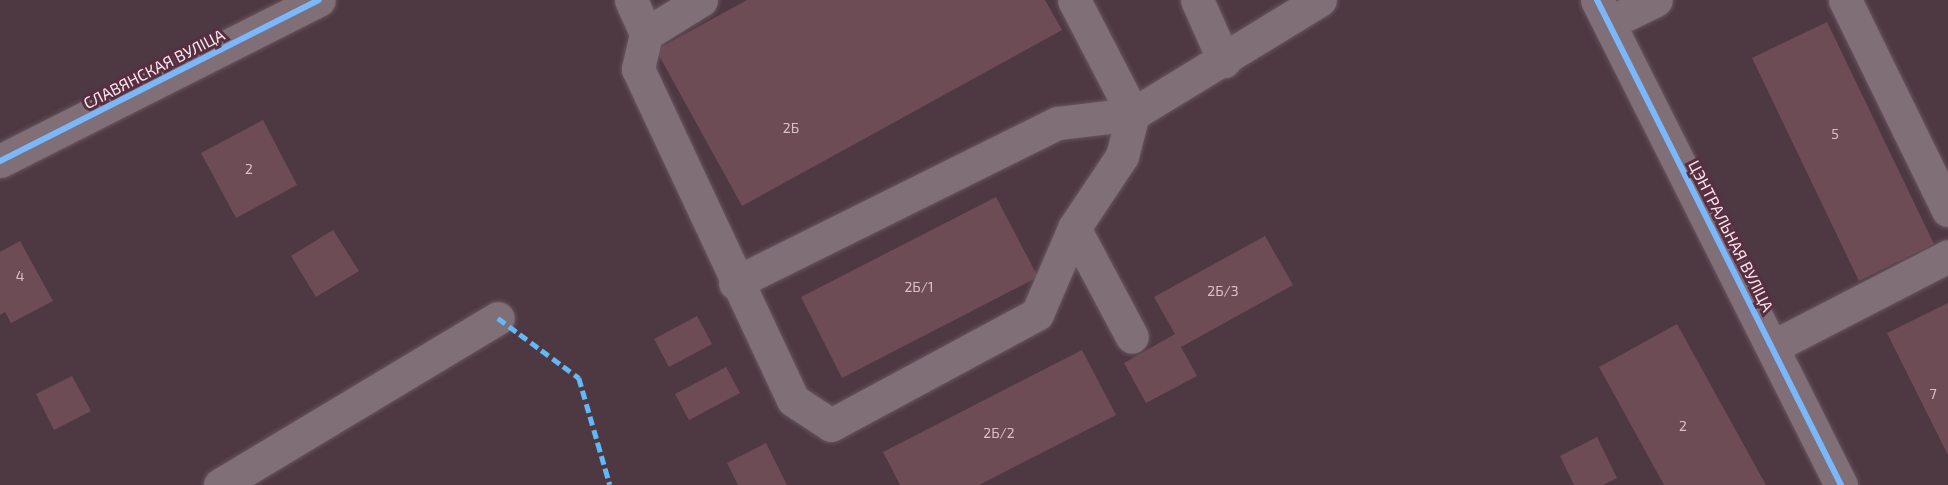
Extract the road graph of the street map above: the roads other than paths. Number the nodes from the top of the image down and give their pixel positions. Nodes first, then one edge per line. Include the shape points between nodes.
1 (319, 0) edge
2 (631, 0) edge
3 (701, 0) edge
4 (1074, 0) edge
5 (1197, 0) edge
6 (1320, 0) edge
7 (1656, 0) edge
8 (1845, 0) edge
9 (1603, 11) edge
10 (646, 34) junction
11 (1224, 61) junction
12 (1133, 114) junction
13 (0, 161) edge
14 (1948, 210) edge
15 (1074, 228) junction
16 (1948, 256) edge
17 (735, 283) junction
18 (498, 318) dead end
19 (1132, 337) dead end
20 (1772, 347) junction
21 (220, 485) edge
22 (1841, 485) edge

1 - 13 street, СЛАВЯНСКАЯ ВУЛІЦА
2 - 10 street
3 - 10 street
4 - 12 street
5 - 11 street
6 - 11 street
7 - 9 street
8 - 14 street
9 - 20 street, ЦЭНТРАЛЬНАЯ ВУЛІЦА
10 - 17 street via 638,69
11 - 12 street
12 - 15 street via 1122,156
12 - 17 street via 1058,123
15 - 17 street via 1037,314 831,425 793,400
15 - 19 street
16 - 20 street
18 - 21 street
20 - 22 street, ЦЭНТРАЛЬНАЯ ВУЛІЦА

